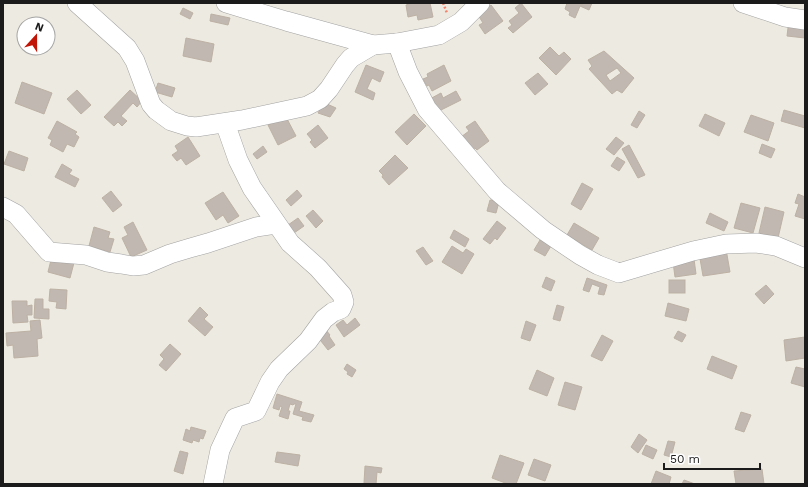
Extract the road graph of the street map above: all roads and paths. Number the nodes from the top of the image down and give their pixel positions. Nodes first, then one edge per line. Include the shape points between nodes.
1 (77, 3) edge
2 (226, 3) edge
3 (480, 3) edge
4 (742, 3) edge
5 (805, 20) edge
6 (397, 43) junction
7 (373, 45) junction
8 (225, 123) junction
9 (3, 207) edge
10 (276, 224) junction
11 (805, 258) edge
12 (213, 484) edge

1 - 8 street via 127,48 135,61 151,104 160,114 187,126
2 - 7 street
3 - 6 street via 461,22 439,35
4 - 5 street via 785,17
6 - 7 street
6 - 11 street via 426,109 497,190 543,230 598,265 619,273 692,251 726,244 756,243 776,246
7 - 8 street via 351,58 329,89 313,103
8 - 10 street via 238,160 252,188
9 - 10 street via 16,214 49,252 86,255 107,262 133,266 144,265 170,254 256,227
10 - 12 street via 290,243 336,287 344,302 341,309 324,319 308,341 279,370 256,411 235,418 220,450

